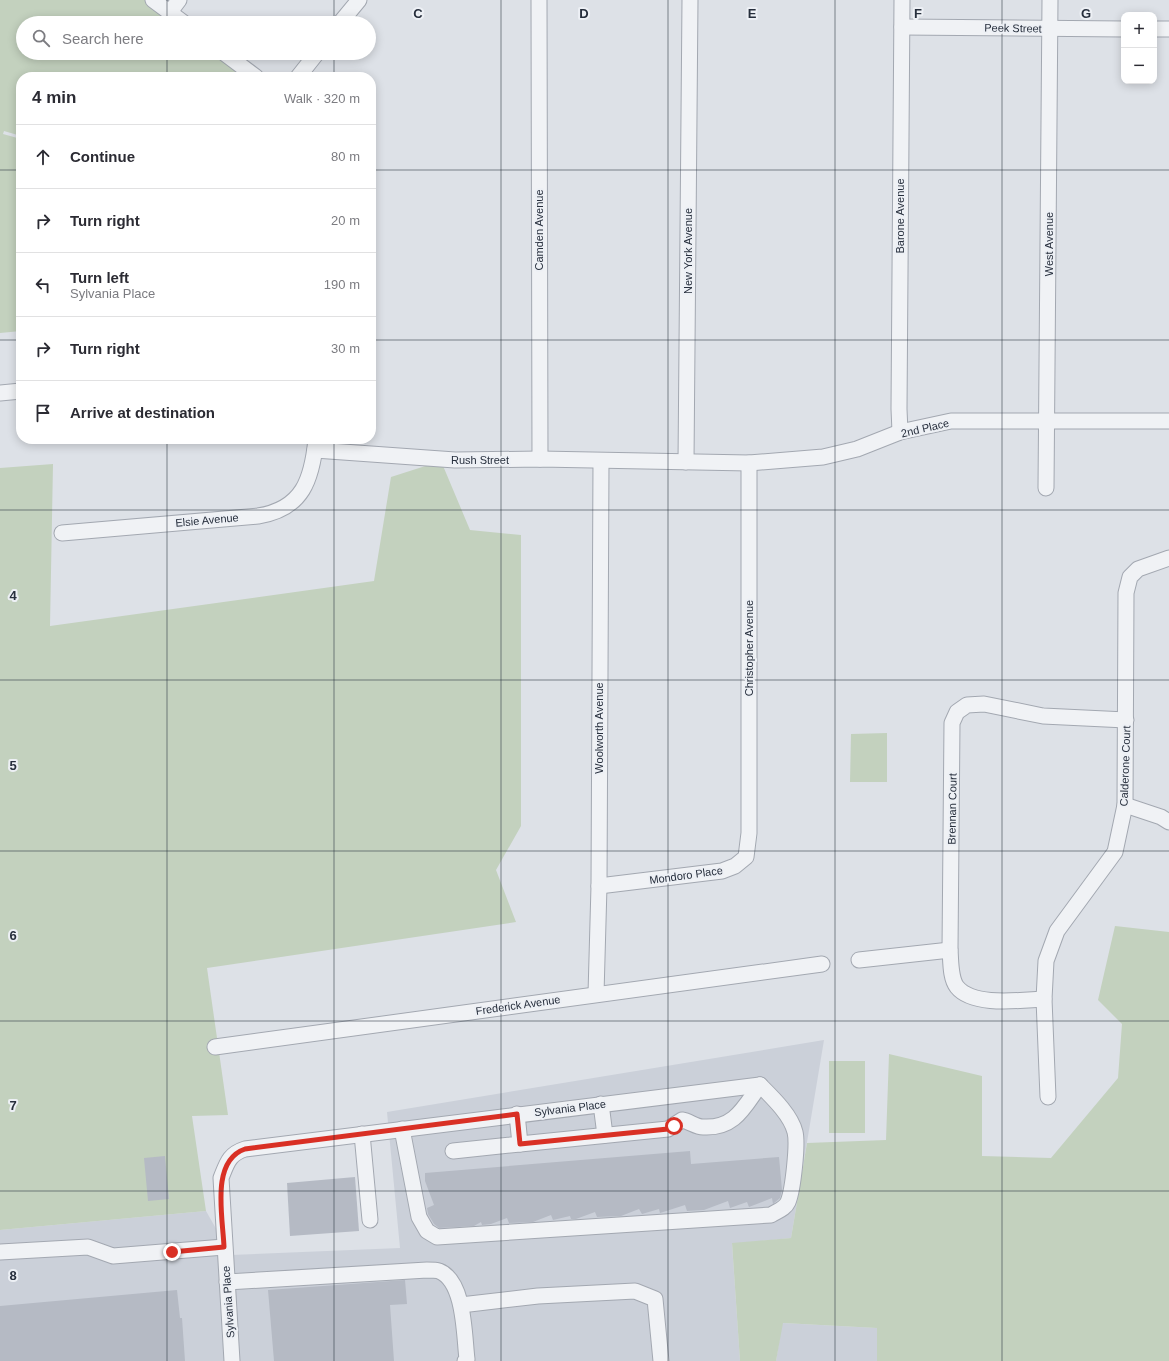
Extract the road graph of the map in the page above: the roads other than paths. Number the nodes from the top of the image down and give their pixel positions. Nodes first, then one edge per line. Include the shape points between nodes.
1 (153, 0) edge
2 (179, 0) edge
3 (359, 0) edge
4 (539, 0) edge
5 (690, 0) edge
6 (902, 0) edge
7 (1050, 0) edge
8 (170, 12) junction
9 (175, 16) edge
10 (346, 16) edge
11 (902, 27) junction
12 (1050, 28) junction
13 (1121, 29) edge
14 (1157, 29) edge
15 (1169, 29) edge
16 (233, 60) edge
17 (311, 60) edge
18 (249, 72) edge
19 (302, 72) edge
20 (16, 391) edge
21 (0, 393) edge
22 (1169, 421) edge
23 (1048, 422) junction
24 (900, 432) junction
25 (316, 445) edge
26 (540, 459) junction
27 (601, 462) junction
28 (686, 462) junction
29 (749, 463) junction
30 (1046, 488) dead end
31 (62, 533) dead end
32 (1169, 558) edge
33 (1126, 720) junction
34 (1125, 806) junction
35 (1169, 822) edge
36 (749, 833) joint
37 (599, 886) junction
38 (950, 950) junction
39 (859, 960) dead end
40 (822, 964) dead end
41 (596, 994) junction
42 (1044, 1000) junction
43 (215, 1047) dead end
44 (760, 1085) junction
45 (1048, 1097) dead end
46 (601, 1104) junction
47 (517, 1114) junction
48 (402, 1129) junction
49 (362, 1134) junction
50 (605, 1136) junction
51 (520, 1144) junction
52 (453, 1151) dead end
53 (370, 1220) dead end
54 (224, 1247) junction
55 (0, 1252) edge
56 (227, 1282) junction
57 (461, 1305) junction
58 (232, 1361) edge
59 (465, 1361) edge
60 (661, 1361) edge

1 - 8 street
2 - 8 street
3 - 10 street
4 - 26 street, Camden Avenue
5 - 28 street, New York Avenue
6 - 11 street, Barone Avenue
7 - 12 street, West Avenue
8 - 9 street
11 - 12 street, Peek Street
11 - 24 street, Barone Avenue
12 - 13 street, Peek Street
12 - 23 street, West Avenue
14 - 15 street
16 - 18 street
17 - 19 street
20 - 21 street
22 - 23 street, 2nd Place
23 - 24 street, 2nd Place via 951,421
23 - 30 street, West Avenue
24 - 29 street, 2nd Place via 857,449 823,458
25 - 26 street, Rush Street via 455,460
25 - 31 street, Elsie Avenue via 312,473 306,485 298,496 277,511 258,516
26 - 27 street, Rush Street
27 - 28 street, Rush Street
27 - 37 street, Woolworth Avenue
28 - 29 street, 2nd Place
29 - 36 street, Christopher Avenue
32 - 33 street, Calderone Court via 1138,569 1130,577 1126,593
33 - 34 street, Calderone Court
33 - 38 street, Brennan Court via 1043,716 984,704 967,705 957,712 952,723
34 - 35 street
34 - 42 street, Calderone Court via 1115,852 1057,931 1052,942 1046,961
36 - 37 street, Mondoro Place via 746,857 735,866 722,871
37 - 41 street, Woolworth Avenue
38 - 39 street
38 - 42 street, Brennan Court via 956,986 966,995 991,1001
40 - 41 street, Frederick Avenue
41 - 43 street, Frederick Avenue
42 - 45 street, Calderone Court
44 - 46 street, Sylvania Place
44 - 48 street via 781,1108 795,1131 796,1149 788,1202 782,1209 771,1214 438,1237 427,1231 419,1217
44 - 50 street via 737,1118 726,1124 702,1127 682,1120 668,1129
46 - 47 street, Sylvania Place
46 - 50 street
47 - 48 street, Sylvania Place
47 - 51 street
48 - 49 street, Sylvania Place
49 - 53 street
49 - 54 street, Sylvania Place via 236,1152 228,1161 222,1178
50 - 51 street
51 - 52 street
54 - 55 street via 113,1256 88,1247
54 - 56 street, Sylvania Place
56 - 57 street via 440,1271 450,1280
56 - 58 street, Sylvania Place
57 - 59 street via 467,1359
57 - 60 street via 538,1296 635,1291 655,1299

